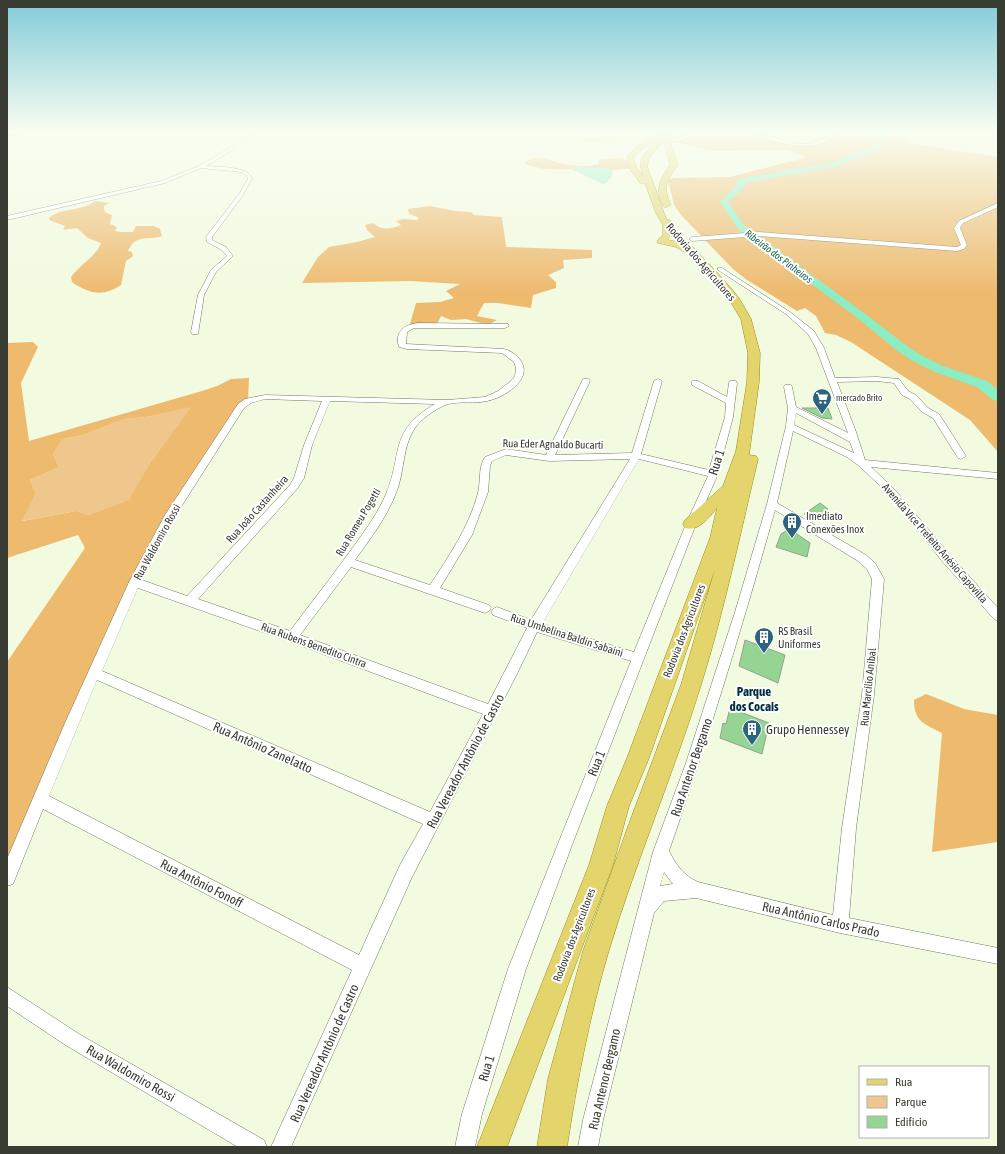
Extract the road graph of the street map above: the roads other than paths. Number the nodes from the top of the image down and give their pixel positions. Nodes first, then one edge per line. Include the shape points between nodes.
1 (146, 187) edge
2 (245, 187) edge
3 (648, 187) edge
4 (652, 187) edge
5 (661, 187) edge
6 (653, 194) junction
7 (998, 205) edge
8 (7, 218) edge
9 (667, 222) junction
10 (692, 239) junction
11 (695, 255) junction
12 (720, 269) junction
13 (505, 326) dead end
14 (195, 332) dead end
15 (586, 380) dead end
16 (831, 380) junction
17 (658, 381) dead end
18 (695, 383) dead end
19 (733, 383) dead end
20 (788, 388) dead end
21 (327, 398) junction
22 (447, 402) junction
23 (730, 402) junction
24 (792, 408) junction
25 (790, 426) junction
26 (850, 428) junction
27 (832, 429) junction
28 (854, 440) junction
29 (636, 456) junction
30 (961, 456) dead end
31 (549, 458) junction
32 (861, 463) junction
33 (713, 474) junction
34 (998, 476) edge
35 (730, 488) junction
36 (772, 504) junction
37 (691, 524) junction
38 (348, 562) junction
39 (135, 582) junction
40 (433, 590) junction
41 (190, 600) junction
42 (485, 608) dead end
43 (497, 612) dead end
44 (996, 613) edge
45 (534, 626) junction
46 (292, 637) junction
47 (638, 658) junction
48 (94, 673) junction
49 (491, 711) junction
50 (40, 799) junction
51 (432, 821) junction
52 (661, 852) junction
53 (7, 878) edge
54 (697, 890) junction
55 (645, 913) junction
56 (840, 926) junction
57 (998, 956) edge
58 (363, 966) junction
59 (7, 996) edge
60 (257, 1147) edge
61 (281, 1147) edge
62 (465, 1147) edge
63 (492, 1147) edge
64 (552, 1147) edge
65 (588, 1147) edge

1 - 8 street
2 - 14 street via 209,237 209,242 229,252 230,256 213,271 201,295
3 - 6 main road
4 - 6 main road, Rodovia dos Agricultores
5 - 10 main road, Rodovia dos Agricultores via 662,197 675,219
6 - 9 main road, Rodovia dos Agricultores via 660,213
7 - 10 street via 961,222 957,228 964,245 957,250 759,234
9 - 11 main road, Rodovia dos Agricultores
9 - 11 main road via 668,236 661,241 678,245
10 - 12 main road, Rodovia dos Agricultores
11 - 35 main road, Rodovia dos Agricultores via 720,281 746,319 754,353 753,382 743,452
12 - 16 street, Avenida Vice Prefeito Anésio Capovilla via 803,325 820,348
12 - 64 main road, Rodovia dos Agricultores via 750,311 760,333 764,351 764,373 753,448 691,685 596,951 563,1079
13 - 22 street, Rua Romeu Pogetti via 406,327 403,331 402,345 407,347 504,351 515,359 520,369 519,375 501,394 488,400
15 - 31 street
16 - 26 street, Avenida Vice Prefeito Anésio Capovilla
16 - 30 street via 896,381 923,408 936,416
17 - 29 street, Rua Vereador Antônio de Castro
18 - 23 street
19 - 23 street, Rua 1
20 - 24 street, Rua Antenor Bergamo
21 - 22 street, Rua Waldomiro Rossi
21 - 39 street, Rua Waldomiro Rossi via 265,397 248,401 241,406 169,517
21 - 41 street, Rua João Castanheira via 294,488
22 - 38 street, Rua Romeu Pogetti via 425,414 409,430 400,454 394,486 386,505
23 - 33 street, Rua 1 via 729,417
24 - 25 street, Rua Antenor Bergamo
24 - 27 street
25 - 32 street via 850,455
25 - 36 street, Rua Antenor Bergamo
26 - 27 street
26 - 28 street, Avenida Vice Prefeito Anésio Capovilla
27 - 28 street
28 - 32 street, Avenida Vice Prefeito Anésio Capovilla
29 - 31 street, Rua Eder Agnaldo Bucarti
29 - 33 street, Rua Eder Agnaldo Bucarti
29 - 45 street, Rua Vereador Antônio de Castro
31 - 40 street, Rua Eder Agnaldo Bucarti via 506,452 488,459 483,492 475,516
32 - 34 street
32 - 44 street, Avenida Vice Prefeito Anésio Capovilla via 892,492 946,558
33 - 37 street, Rua 1
35 - 37 main road
35 - 63 main road, Rodovia dos Agricultores via 718,538 618,806 601,865
36 - 52 street, Rua Antenor Bergamo via 693,763
36 - 56 street, Rua Marcílio Aníbal via 862,558 871,566 878,579 868,695
37 - 47 street, Rua 1
38 - 40 street
38 - 46 street, Rua Romeu Pogetti
39 - 41 street, Rua Rubens Benedito Cintra
39 - 48 street, Rua Waldomiro Rossi
40 - 42 street
41 - 46 street, Rua Rubens Benedito Cintra
43 - 45 street, Rua Umbelina Baldin Sabaini
45 - 47 street, Rua Umbelina Baldin Sabaini
45 - 49 street, Rua Vereador Antônio de Castro
46 - 49 street, Rua Rubens Benedito Cintra
47 - 62 street, Rua 1 via 517,969 472,1114
48 - 50 street, Rua Waldomiro Rossi
48 - 51 street, Rua Antônio Zanelatto
49 - 51 street, Rua Vereador Antônio de Castro
50 - 53 street, Rua Waldomiro Rossi
50 - 58 street, Rua Antônio Fonoff
51 - 58 street, Rua Vereador Antônio de Castro
52 - 54 street, Rua Antônio Carlos Prado via 672,873 685,885
52 - 55 street, Rua Antenor Bergamo
54 - 55 street via 662,893
54 - 56 street, Rua Antônio Carlos Prado
55 - 65 street, Rua Antenor Bergamo
56 - 57 street, Rua Antônio Carlos Prado
58 - 61 street, Rua Vereador Antônio de Castro
59 - 60 street, Rua Waldomiro Rossi via 73,1040

